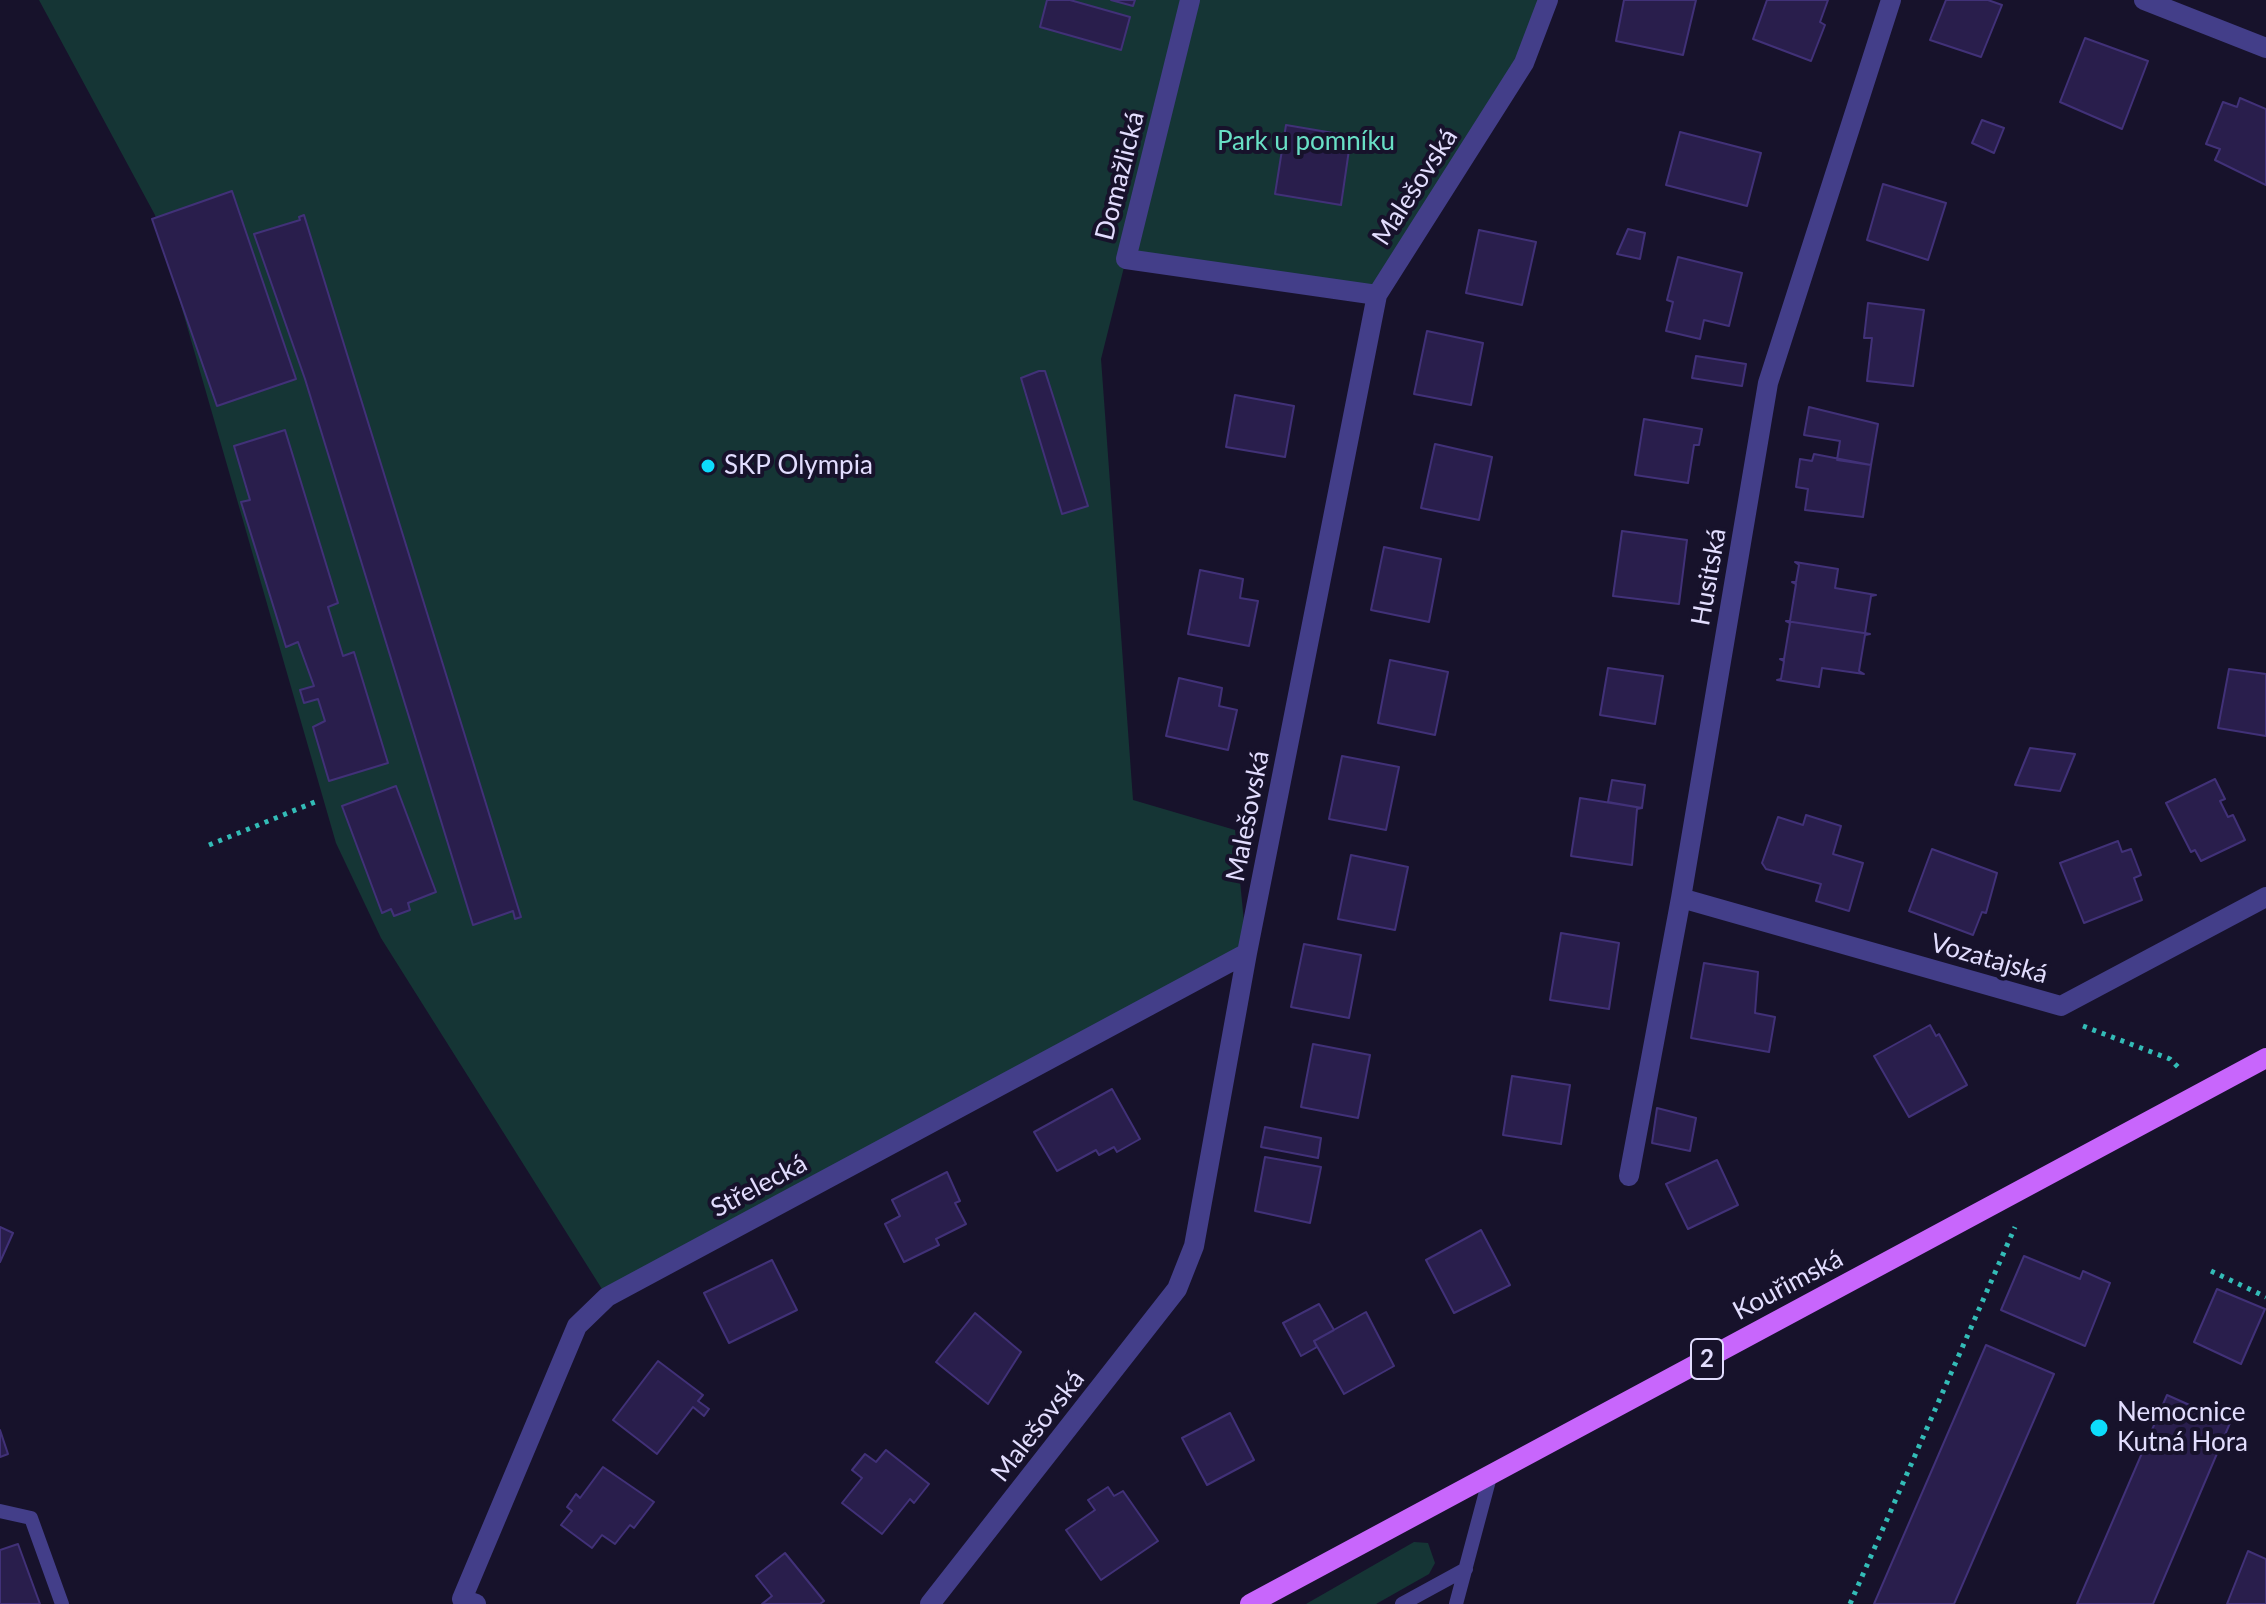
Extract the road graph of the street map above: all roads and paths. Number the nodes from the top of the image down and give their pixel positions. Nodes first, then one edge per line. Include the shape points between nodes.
1 (1190, 0) edge
2 (1548, 0) edge
3 (1891, 0) edge
4 (2144, 0) edge
5 (2266, 48) edge
6 (1377, 295) junction
7 (320, 800) dead end
8 (209, 845) dead end
9 (2266, 897) edge
10 (1681, 898) junction
11 (1247, 953) junction
12 (2061, 1006) junction
13 (2266, 1058) edge
14 (2180, 1069) dead end
15 (1629, 1176) dead end
16 (2015, 1227) dead end
17 (2211, 1271) dead end
18 (2266, 1297) edge
19 (1491, 1473) junction
20 (0, 1511) edge
21 (1466, 1569) junction
22 (62, 1604) edge
23 (476, 1604) edge
24 (930, 1604) edge
25 (1250, 1604) edge
26 (1402, 1604) edge
27 (1456, 1604) edge
28 (1850, 1604) edge

1 - 6 street, Domažlická via 1126,259
2 - 6 street, Malešovská via 1524,63
3 - 10 street, Husitská via 1768,383
4 - 5 street
6 - 11 street, Malešovská
7 - 8 path
9 - 12 street, Vozatajská
10 - 12 street, Vozatajská
10 - 15 street, Husitská
11 - 23 street, Střelecká via 607,1297 577,1326 571,1340 462,1599
11 - 24 street, Malešovská via 1194,1246 1177,1289
12 - 14 path via 2073,1022 2170,1059
13 - 19 main road, Kouřimská / 2
16 - 28 path
17 - 18 path
19 - 21 lane
19 - 25 main road, Kouřimská / 2
20 - 22 lane via 31,1518
21 - 26 lane
21 - 27 lane

